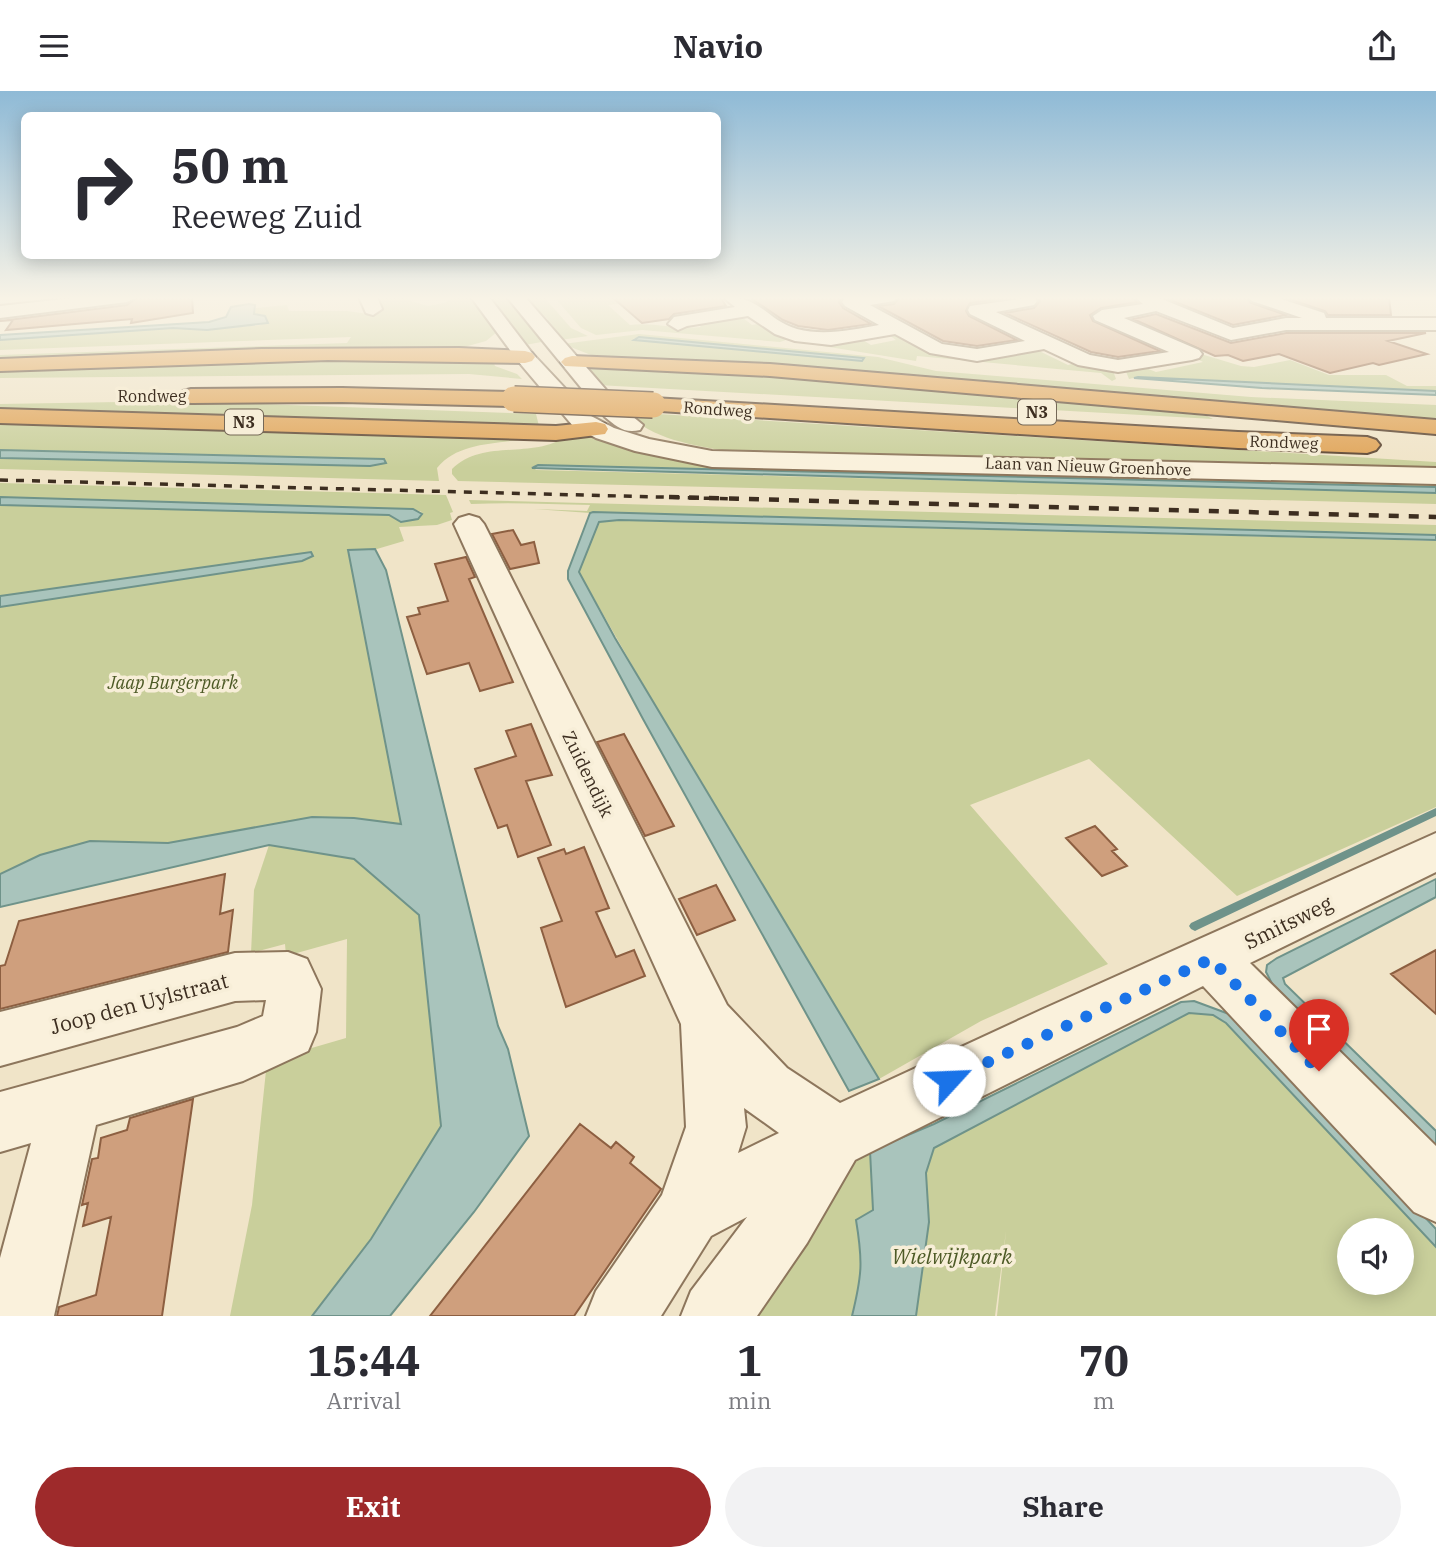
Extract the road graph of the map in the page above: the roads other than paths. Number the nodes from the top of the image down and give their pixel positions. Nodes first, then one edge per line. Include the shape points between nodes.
1 (272, 354) edge
2 (468, 354) edge
3 (524, 354) edge
4 (554, 354) edge
5 (1069, 354) edge
6 (1191, 354) edge
7 (526, 357) junction
8 (0, 365) edge
9 (564, 370) junction
10 (115, 381) dead end
11 (0, 383) edge
12 (169, 389) dead end
13 (88, 396) dead end
14 (0, 397) edge
15 (645, 397) junction
16 (0, 416) edge
17 (604, 420) junction
18 (1436, 429) edge
19 (1436, 448) edge
20 (1436, 476) edge
21 (469, 524) dead end
22 (1436, 851) edge
23 (1211, 959) junction
24 (708, 1023) junction
25 (0, 1039) edge
26 (72, 1101) junction
27 (0, 1122) edge
28 (835, 1136) junction
29 (1436, 1190) edge
30 (688, 1213) junction
31 (19, 1316) edge
32 (621, 1316) edge
33 (716, 1316) edge

1 - 8 highway
2 - 7 highway
3 - 7 street
4 - 9 street
5 - 6 street via 1118,366
7 - 9 street
9 - 17 street
9 - 17 street via 575,415
9 - 18 highway, N3 via 782,371
10 - 11 highway, Rondweg
12 - 15 highway, Rondweg / N3, bridge via 342,395 510,391
13 - 14 highway
15 - 18 highway, Rondweg / N3
15 - 19 highway, Rondweg / N3 via 1224,440
16 - 17 highway, N3 via 556,433
17 - 20 street, Laan van Nieuw Groenhove via 623,440 712,459
21 - 24 street, Zuidendijk
22 - 23 street, Smitsweg
23 - 28 street, Smitsweg
23 - 29 street
24 - 28 street, Zuidendijk via 766,1089
24 - 30 street, Zuidendijk via 716,1127
25 - 26 street, Joop den Uylstraat via 235,977 288,976 294,989 288,1032 198,1068
26 - 27 street, Joop den Uylstraat
26 - 31 street
28 - 30 street, Zuidendijk
28 - 33 street via 784,1220
30 - 32 street, Zuidendijk

